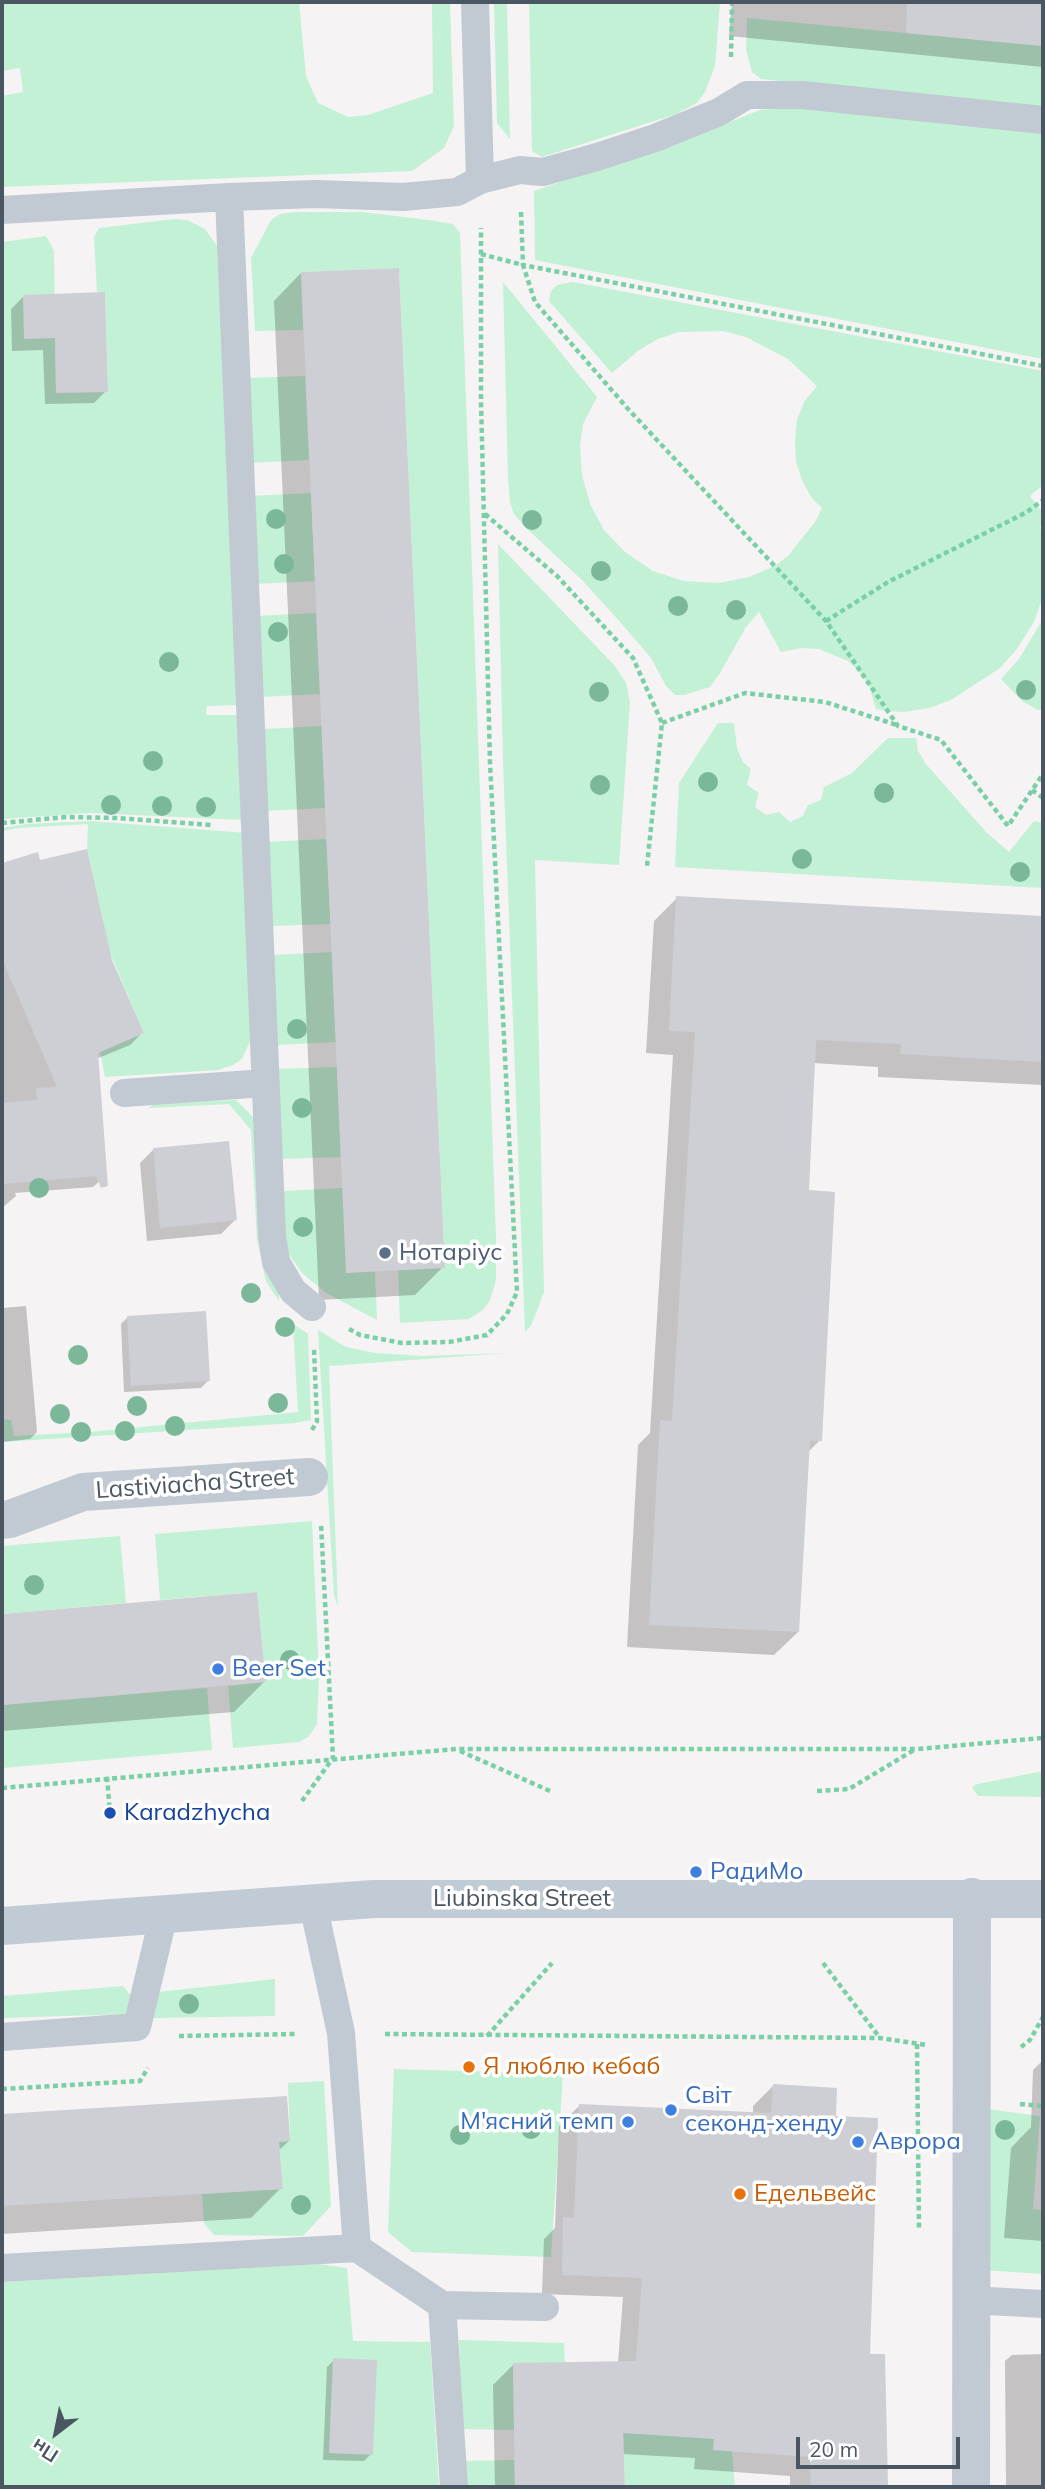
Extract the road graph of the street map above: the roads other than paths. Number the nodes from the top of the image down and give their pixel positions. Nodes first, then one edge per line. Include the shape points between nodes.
1 (475, 2) edge
2 (1043, 120) edge
3 (480, 180) junction
4 (229, 197) junction
5 (2, 210) edge
6 (265, 1083) junction
7 (124, 1093) dead end
8 (312, 1307) road end
9 (309, 1477) road end
10 (2, 1520) edge
11 (972, 1897) junction
12 (1043, 1899) edge
13 (313, 1903) junction
14 (164, 1914) junction
15 (2, 1926) edge
16 (2, 2037) edge
17 (357, 2248) junction
18 (2, 2268) edge
19 (971, 2297) junction
20 (1043, 2304) edge
21 (442, 2305) junction
22 (545, 2307) dead end
23 (454, 2487) edge
24 (971, 2487) edge

1 - 3 lane
2 - 3 lane via 802,95 747,95 719,112 597,157 543,172 520,170
3 - 4 lane via 457,191 403,197
4 - 5 lane
4 - 6 lane
6 - 7 lane
6 - 8 lane via 276,1262 293,1292
9 - 10 street, Lastiviacha Street via 83,1492
11 - 12 main road, Liubinska Street
11 - 13 main road, Liubinska Street
11 - 19 street
13 - 14 main road, Liubinska Street
13 - 17 lane via 341,2033
14 - 15 main road, Liubinska Street
14 - 16 lane via 137,2028
17 - 18 lane
17 - 21 lane
19 - 20 lane
19 - 24 street
21 - 22 lane
21 - 23 lane

